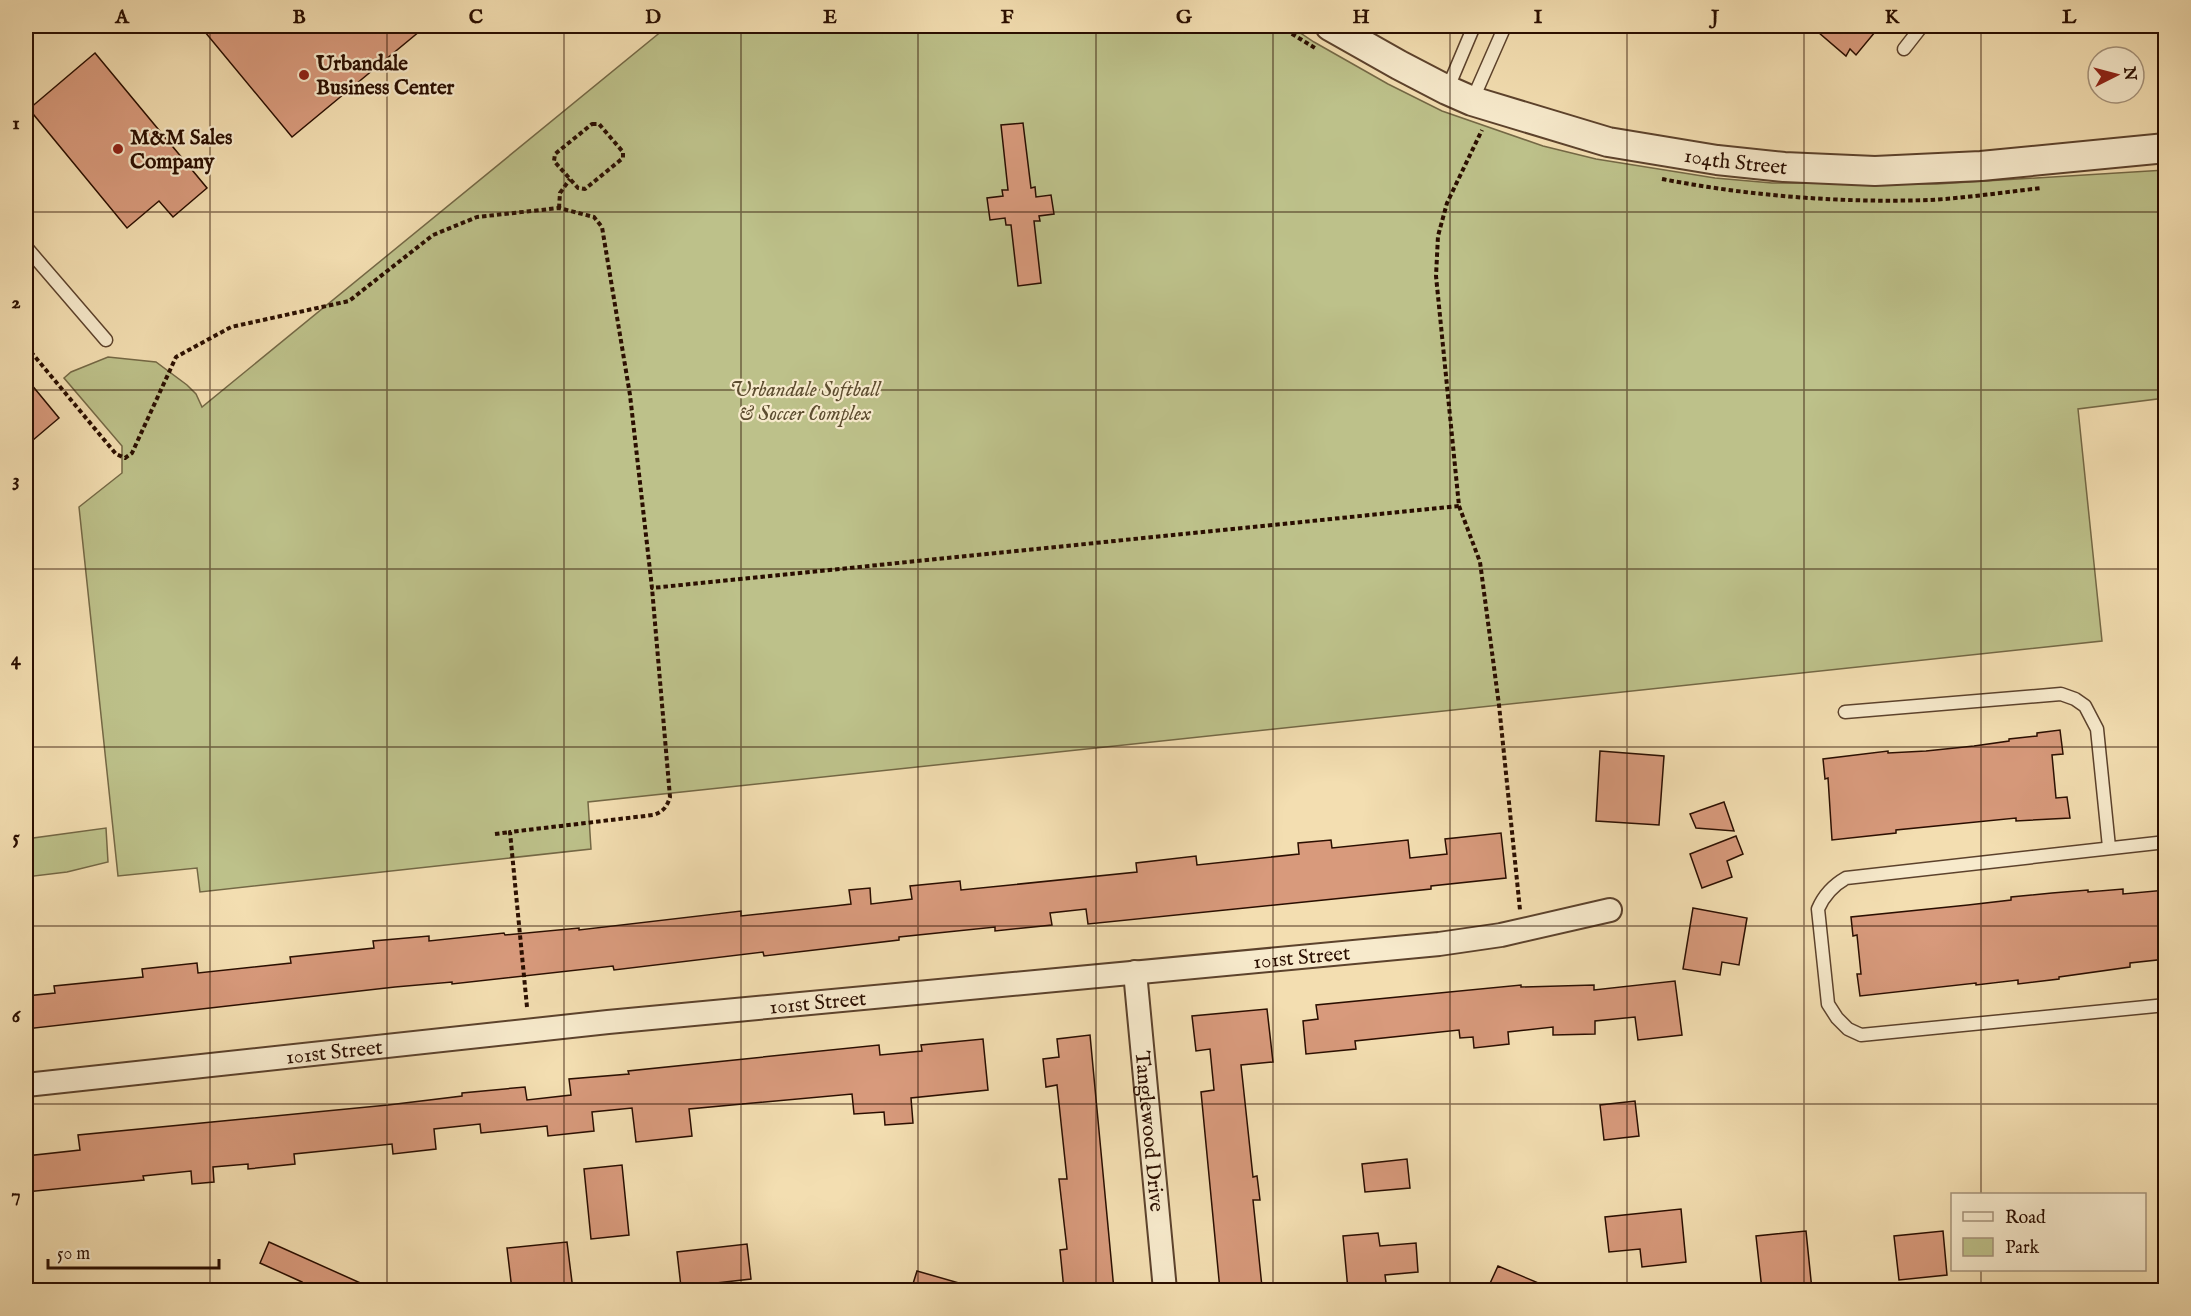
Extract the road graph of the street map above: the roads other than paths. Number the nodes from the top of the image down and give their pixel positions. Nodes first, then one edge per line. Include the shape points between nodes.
1 (1330, 26) edge
2 (1474, 26) edge
3 (1505, 26) edge
4 (1922, 26) edge
5 (1904, 49) dead end
6 (1460, 95) junction
7 (2166, 148) edge
8 (26, 247) edge
9 (106, 340) dead end
10 (1845, 712) dead end
11 (2166, 842) edge
12 (2109, 847) junction
13 (1610, 910) dead end
14 (1135, 972) junction
15 (2166, 1005) edge
16 (26, 1085) edge
17 (1165, 1290) edge

1 - 6 street, 104th Street
2 - 6 lane
3 - 6 lane
4 - 5 lane
6 - 7 street, 104th Street via 1608,142 1728,161 1828,170 1981,166
8 - 9 lane
10 - 12 lane via 2061,694 2075,699 2085,706 2097,729
11 - 12 lane
12 - 15 lane via 1846,878 1834,885 1818,909 1828,1004 1848,1029 1861,1035
13 - 14 street, 101st Street via 1439,944
14 - 16 street, 101st Street via 608,1022
14 - 17 street, Tanglewood Drive

